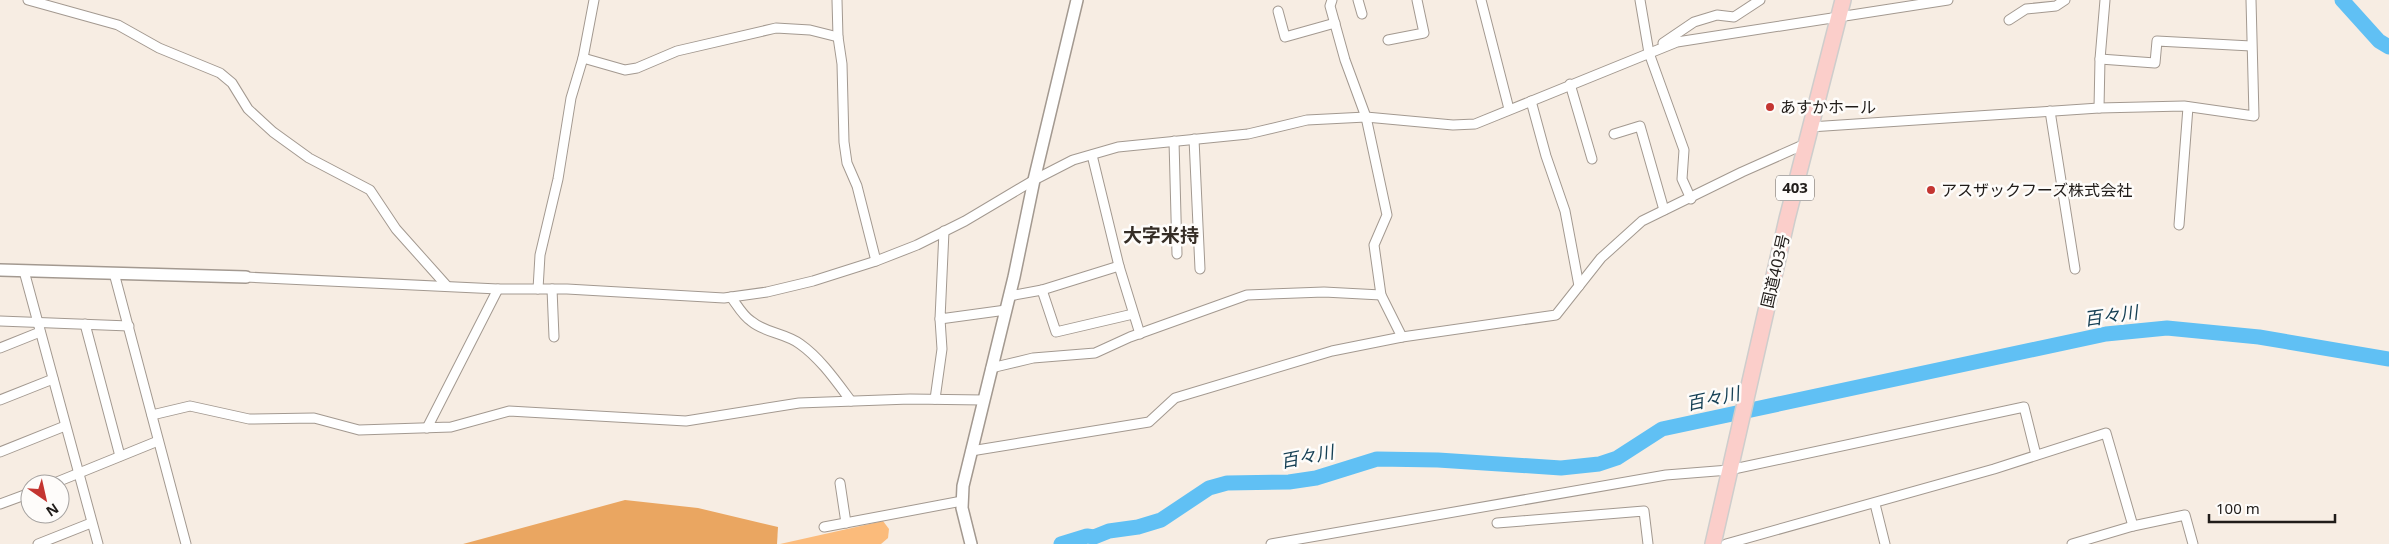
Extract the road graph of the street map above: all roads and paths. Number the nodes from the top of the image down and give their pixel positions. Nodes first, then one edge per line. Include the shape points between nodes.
1 (28, 0) edge
2 (594, 0) edge
3 (837, 0) edge
4 (1077, 0) edge
5 (1332, 0) edge
6 (1358, 0) edge
7 (1417, 0) edge
8 (1482, 0) edge
9 (1640, 0) edge
10 (1760, 0) edge
11 (1843, 0) edge
12 (1948, 0) edge
13 (2065, 0) edge
14 (2105, 0) edge
15 (2251, 0) edge
16 (1921, 2) edge
17 (1278, 11) dead end
18 (1362, 14) dead end
19 (1838, 18) junction
20 (2009, 20) dead end
21 (1335, 23) junction
22 (838, 37) junction
23 (1388, 40) dead end
24 (2251, 46) junction
25 (1649, 53) junction
26 (583, 58) junction
27 (2100, 59) junction
28 (1570, 84) junction
29 (1531, 101) junction
30 (2188, 107) junction
31 (2099, 108) junction
32 (1509, 109) junction
33 (2050, 111) junction
34 (1366, 116) junction
35 (1810, 126) junction
36 (1614, 134) dead end
37 (1194, 139) junction
38 (1174, 140) junction
39 (1805, 144) junction
40 (1092, 155) junction
41 (1592, 159) dead end
42 (1034, 180) junction
43 (1690, 199) junction
44 (1664, 210) junction
45 (2179, 224) dead end
46 (944, 232) junction
47 (1177, 254) dead end
48 (876, 261) junction
49 (1119, 266) junction
50 (1200, 269) dead end
51 (2075, 269) dead end
52 (0, 270) edge
53 (24, 271) junction
54 (114, 273) junction
55 (246, 277) joint
56 (446, 286) junction
57 (1579, 286) junction
58 (498, 289) junction
59 (538, 289) junction
60 (552, 289) junction
61 (1042, 290) junction
62 (1381, 295) junction
63 (1010, 296) junction
64 (731, 297) junction
65 (1006, 310) junction
66 (1134, 314) junction
67 (940, 319) junction
68 (0, 321) edge
69 (38, 322) junction
70 (85, 324) junction
71 (129, 326) junction
72 (40, 332) junction
73 (1140, 334) junction
74 (1402, 337) junction
75 (554, 338) dead end
76 (0, 348) edge
77 (991, 368) junction
78 (53, 379) junction
79 (935, 399) junction
80 (0, 400) edge
81 (983, 400) junction
82 (851, 401) junction
83 (152, 415) junction
84 (66, 426) junction
85 (428, 428) junction
86 (158, 441) junction
87 (971, 451) junction
88 (0, 452) edge
89 (2036, 455) junction
90 (120, 456) junction
91 (1730, 468) junction
92 (78, 474) junction
93 (70, 477) edge
94 (843, 488) dead end
95 (20, 497) edge
96 (962, 501) junction
97 (0, 504) edge
98 (1875, 504) junction
99 (92, 523) junction
100 (846, 523) junction
101 (1497, 523) dead end
102 (2133, 526) junction
103 (824, 527) dead end
104 (2100, 540) edge
105 (38, 544) edge
106 (98, 544) edge
107 (186, 544) edge
108 (971, 544) edge
109 (1271, 544) edge
110 (1648, 544) edge
111 (1713, 544) edge
112 (1726, 544) edge
113 (1886, 544) edge
114 (2072, 544) edge
115 (2193, 544) edge

1 - 56 street via 118,24 159,48 220,72 232,83 248,109 272,132 309,158 370,190 396,229
2 - 26 street
3 - 22 street
4 - 42 street
5 - 21 street via 1330,6
6 - 18 street
7 - 23 street via 1424,33
8 - 32 street
9 - 25 street
10 - 25 street via 1734,16 1717,15 1694,22
11 - 19 highway, 国道403号 / 403
12 - 16 street
13 - 20 street via 2056,6 2026,9
14 - 27 street
15 - 24 street
16 - 19 street
17 - 21 street via 1285,37
19 - 25 street via 1703,36
19 - 35 highway, 国道403号 / 403
21 - 34 street
22 - 26 street via 810,30 776,28 677,50 625,70
22 - 48 street via 847,163
24 - 27 street via 2157,41 2155,63
24 - 30 street via 2254,116
25 - 28 street
25 - 43 street via 1684,150 1682,179
26 - 59 street via 571,98 558,179 540,255
27 - 31 street
28 - 29 street
28 - 41 street
29 - 32 street
29 - 57 street via 1565,211
30 - 31 street
30 - 45 street
31 - 33 street
32 - 34 street via 1475,124 1453,125
33 - 35 street
33 - 51 street
34 - 37 street via 1307,120 1248,134
34 - 62 street via 1386,215 1374,245
35 - 39 highway, 国道403号 / 403
36 - 44 street via 1640,126
37 - 38 street
37 - 50 street
38 - 40 street
38 - 47 street
39 - 43 street
39 - 91 highway, 国道403号 / 403
40 - 42 street via 1073,160
40 - 49 street
42 - 46 street
42 - 63 street
43 - 44 street
44 - 57 street via 1642,221 1623,237
46 - 48 street
46 - 67 street
48 - 64 street via 813,281
49 - 61 street
49 - 66 street
52 - 53 street
53 - 54 street
53 - 69 street
54 - 55 street
54 - 71 street
55 - 56 street
56 - 58 street
57 - 74 street via 1556,315
58 - 59 street
58 - 85 street
59 - 60 street
60 - 64 street
60 - 75 street
61 - 63 street
61 - 66 street via 1056,332
62 - 73 street via 1324,292 1247,296
62 - 74 street
63 - 65 street
64 - 82 street via 750,321 786,335 801,345 834,378
65 - 67 street
65 - 77 street
66 - 73 street
67 - 79 street via 942,349
68 - 69 street
69 - 70 street
69 - 72 street
70 - 71 street
70 - 90 street
71 - 83 street
72 - 76 street
72 - 78 street
73 - 77 street via 1095,353 1033,358
74 - 87 street via 1332,351 1175,398 1149,422
77 - 81 street
78 - 80 street
78 - 84 street
79 - 81 street
79 - 82 street
81 - 87 street
82 - 85 street via 798,403 686,421 510,411 450,427
83 - 85 street via 190,406 249,419 314,418 359,430
83 - 86 street
84 - 88 street
84 - 92 street
86 - 90 street
86 - 107 street
87 - 96 street
89 - 91 street via 2024,407
89 - 98 street
89 - 102 street via 2106,433
90 - 92 street
91 - 109 street via 1666,475
91 - 111 highway, 国道403号 / 403
92 - 93 street
92 - 99 street
94 - 100 street
95 - 97 street
96 - 100 street
96 - 108 street
98 - 112 street
98 - 113 street
99 - 105 street
99 - 106 street
100 - 103 street
101 - 110 street via 1644,511
102 - 104 street
102 - 115 street via 2184,515
104 - 114 street

